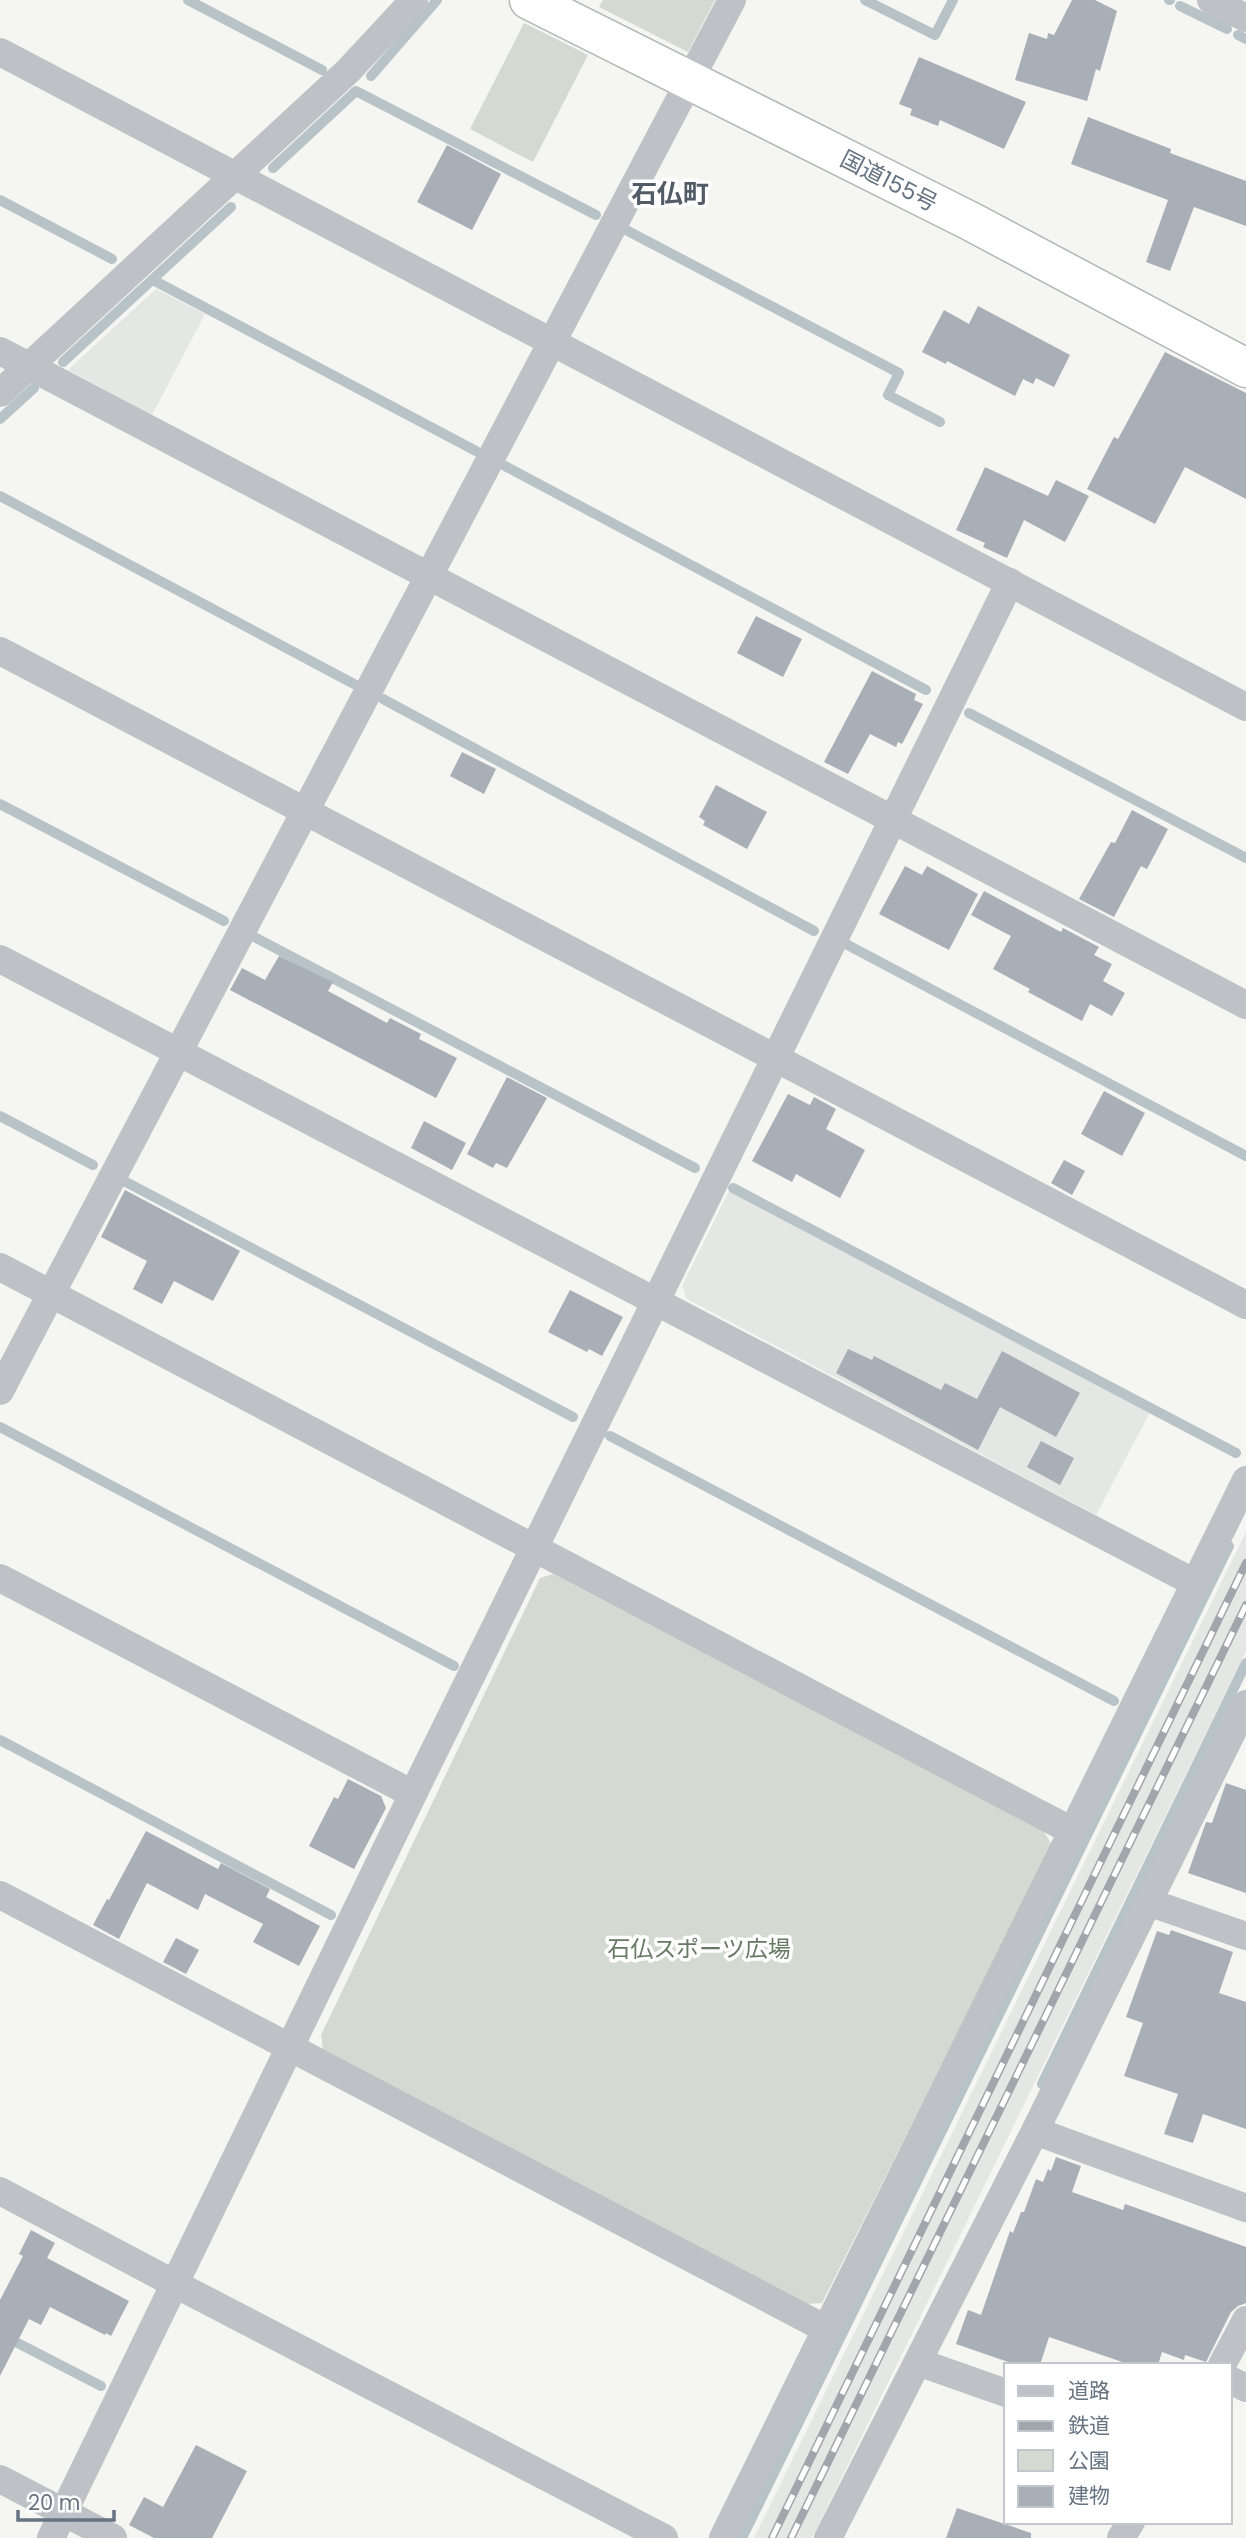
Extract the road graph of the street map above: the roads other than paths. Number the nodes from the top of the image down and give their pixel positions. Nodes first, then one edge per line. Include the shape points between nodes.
1 (414, 0) edge
2 (529, 0) edge
3 (732, 0) edge
4 (1211, 0) edge
5 (1246, 18) edge
6 (0, 52) edge
7 (688, 79) junction
8 (236, 176) junction
9 (551, 341) junction
10 (0, 351) edge
11 (29, 366) junction
12 (1246, 368) edge
13 (0, 393) edge
14 (428, 575) junction
15 (1010, 582) junction
16 (0, 651) edge
17 (1246, 707) edge
18 (304, 812) junction
19 (893, 820) junction
20 (0, 959) edge
21 (1246, 1005) edge
22 (178, 1052) junction
23 (776, 1057) junction
24 (0, 1267) edge
25 (51, 1294) junction
26 (656, 1302) junction
27 (1246, 1305) edge
28 (0, 1391) edge
29 (1246, 1480) edge
30 (535, 1549) junction
31 (0, 1578) edge
32 (1195, 1583) junction
33 (1246, 1704) edge
34 (413, 1794) junction
35 (1072, 1831) junction
36 (0, 1895) edge
37 (1148, 1902) junction
38 (1246, 1936) edge
39 (290, 2047) junction
40 (1035, 2131) junction
41 (0, 2191) edge
42 (1246, 2208) edge
43 (174, 2284) junction
44 (1246, 2320) edge
45 (826, 2329) junction
46 (918, 2362) junction
47 (1223, 2363) edge
48 (1004, 2392) edge
49 (0, 2479) edge
50 (64, 2512) junction
51 (51, 2538) edge
52 (113, 2538) edge
53 (664, 2538) edge
54 (723, 2538) edge
55 (828, 2538) edge

1 - 8 street via 348,71
2 - 7 highway, 国道155号
3 - 7 street
4 - 5 street
6 - 8 street
7 - 9 street
7 - 12 highway, 国道155号 via 970,221
8 - 9 street
8 - 11 street
9 - 14 street
9 - 15 street
10 - 11 street
11 - 13 street
11 - 14 street
14 - 18 street
14 - 19 street
15 - 17 street
15 - 19 street
16 - 18 street
18 - 22 street
18 - 23 street
19 - 21 street
19 - 23 street
20 - 22 street
22 - 25 street
22 - 26 street
23 - 26 street
23 - 27 street
24 - 25 street
25 - 28 street
25 - 30 street
26 - 30 street
26 - 32 street
29 - 32 street
30 - 34 street
30 - 35 street
31 - 34 street
32 - 35 street
33 - 37 street
34 - 39 street
35 - 45 street
36 - 39 street
37 - 38 street
37 - 40 street
39 - 43 street
39 - 45 street
40 - 42 street
40 - 46 street
41 - 43 street
43 - 50 street
43 - 53 street
44 - 47 street
45 - 54 street
46 - 48 street
46 - 55 street
49 - 50 street
50 - 51 street
50 - 52 street

